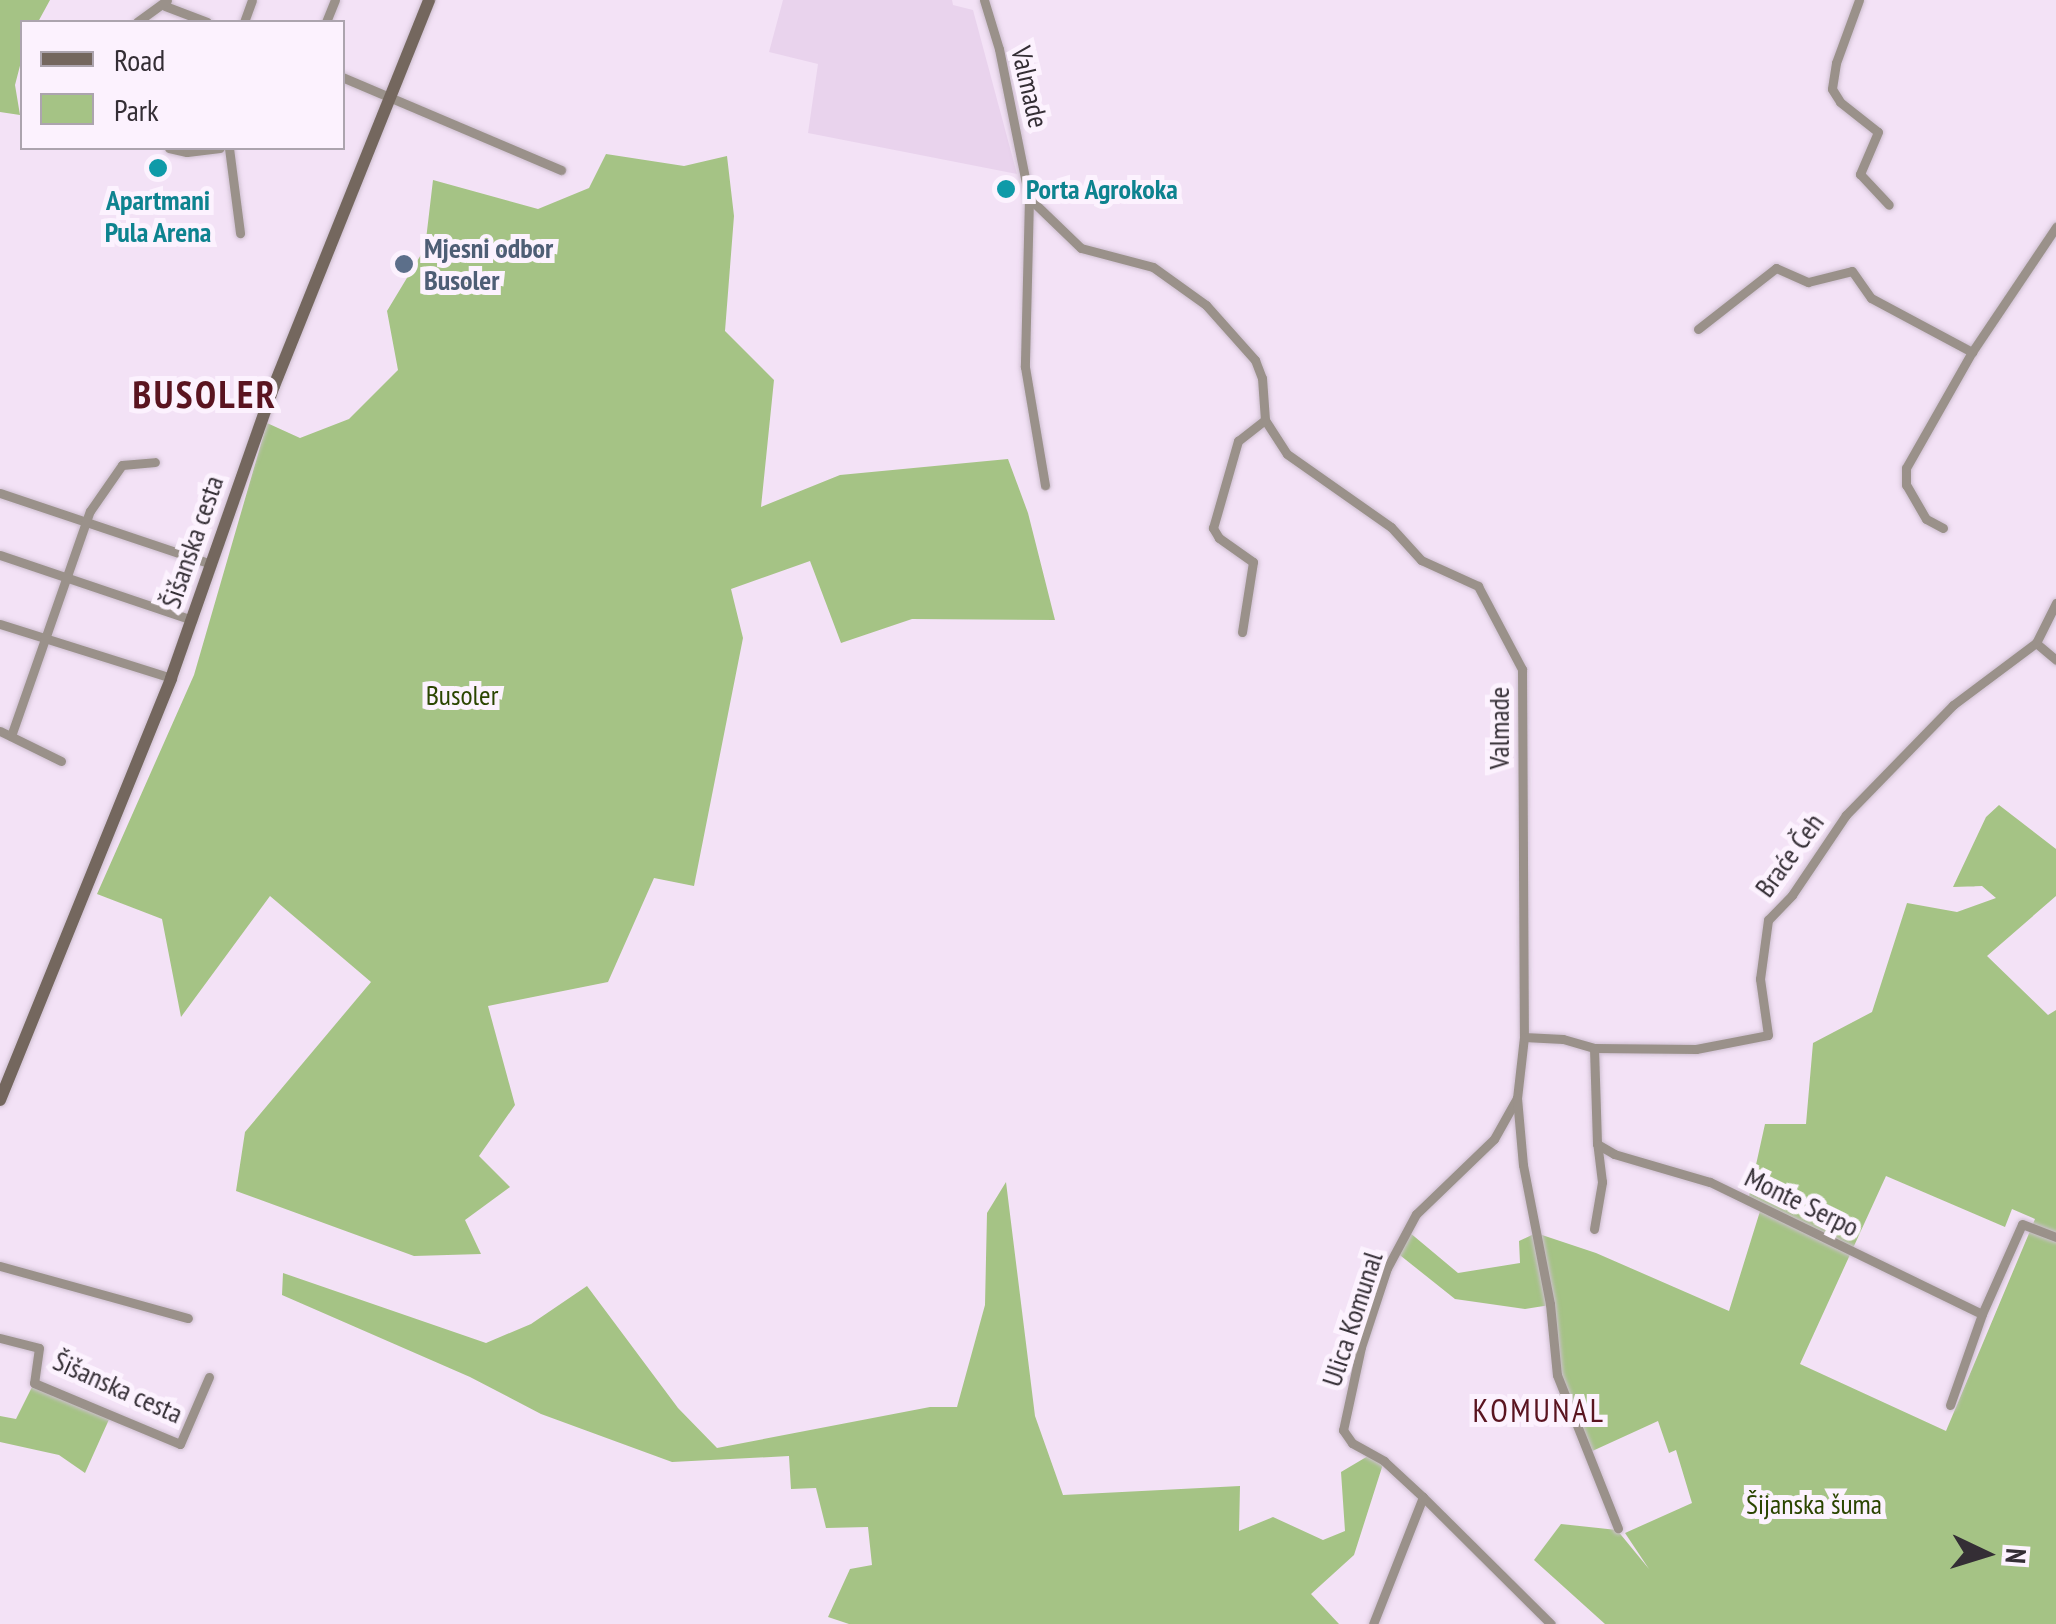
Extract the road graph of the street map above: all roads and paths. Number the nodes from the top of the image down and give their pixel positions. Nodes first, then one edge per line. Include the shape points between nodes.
1 (429, 0) edge
2 (984, 0) edge
3 (1858, 0) edge
4 (166, 3) edge
5 (140, 20) edge
6 (203, 20) edge
7 (345, 78) edge
8 (391, 96) junction
9 (184, 150) edge
10 (210, 150) edge
11 (229, 150) edge
12 (561, 170) dead end
13 (1029, 198) junction
14 (1889, 205) dead end
15 (2056, 227) edge
16 (240, 234) dead end
17 (1698, 329) dead end
18 (1972, 352) junction
19 (1264, 420) junction
20 (155, 462) dead end
21 (1045, 485) dead end
22 (0, 492) edge
23 (86, 522) junction
24 (1943, 528) dead end
25 (0, 555) edge
26 (208, 563) junction
27 (67, 578) junction
28 (2056, 603) edge
29 (192, 620) junction
30 (0, 624) edge
31 (1242, 632) dead end
32 (46, 639) junction
33 (2036, 643) junction
34 (2056, 660) edge
35 (171, 678) junction
36 (0, 732) edge
37 (12, 736) junction
38 (61, 761) dead end
39 (1524, 1037) junction
40 (1594, 1048) junction
41 (1517, 1098) junction
42 (0, 1100) edge
43 (1597, 1144) junction
44 (1594, 1229) dead end
45 (2056, 1237) edge
46 (0, 1266) edge
47 (1982, 1314) junction
48 (188, 1318) dead end
49 (0, 1338) edge
50 (209, 1377) dead end
51 (1950, 1405) dead end
52 (1423, 1497) junction
53 (1618, 1528) dead end
54 (1373, 1624) edge
55 (1550, 1624) edge

1 - 8 main road, Šišanska cesta
2 - 13 street, Valmade
3 - 14 street via 1832,89 1878,132 1860,174
4 - 5 street
4 - 6 street
7 - 8 street
8 - 12 street
8 - 26 main road, Šišanska cesta
9 - 10 street
11 - 16 street
13 - 19 street via 1081,248 1153,267 1206,305 1255,360
13 - 21 street, Valmade via 1024,367
15 - 18 street
17 - 18 street via 1776,268 1808,282 1852,271 1871,298
18 - 24 street via 1906,468 1906,484 1926,519
19 - 31 street via 1238,441 1212,528 1253,562
19 - 39 street, Valmade via 1287,454 1391,527 1411,553 1478,586 1522,669
20 - 23 street via 122,465
22 - 23 street
23 - 26 street
23 - 27 street
25 - 27 street
26 - 29 main road, Šišanska cesta
27 - 29 street
27 - 32 street
28 - 33 street, Braće Čeh
29 - 35 main road, Šišanska cesta
30 - 32 street
32 - 35 street
32 - 37 street
33 - 34 street
33 - 40 street, Braće Čeh via 1952,704 1900,755 1768,920 1760,979 1768,1035 1696,1049
35 - 42 main road, Šišanska cesta
36 - 37 street
37 - 38 street
39 - 40 street, Braće Čeh
39 - 41 street, Ulica Komunal
40 - 43 street
41 - 52 street, Ulica Komunal via 1494,1139 1416,1214 1387,1268 1361,1347 1342,1430
41 - 53 street, Ulica Komunal via 1557,1375
43 - 44 street via 1602,1182
43 - 47 street, Monte Serpo via 1710,1182
45 - 47 street via 2022,1224
46 - 48 street
47 - 51 street
49 - 50 street, Šišanska cesta via 39,1348 34,1383 180,1444
52 - 54 street
52 - 55 street, Ulica Komunal

